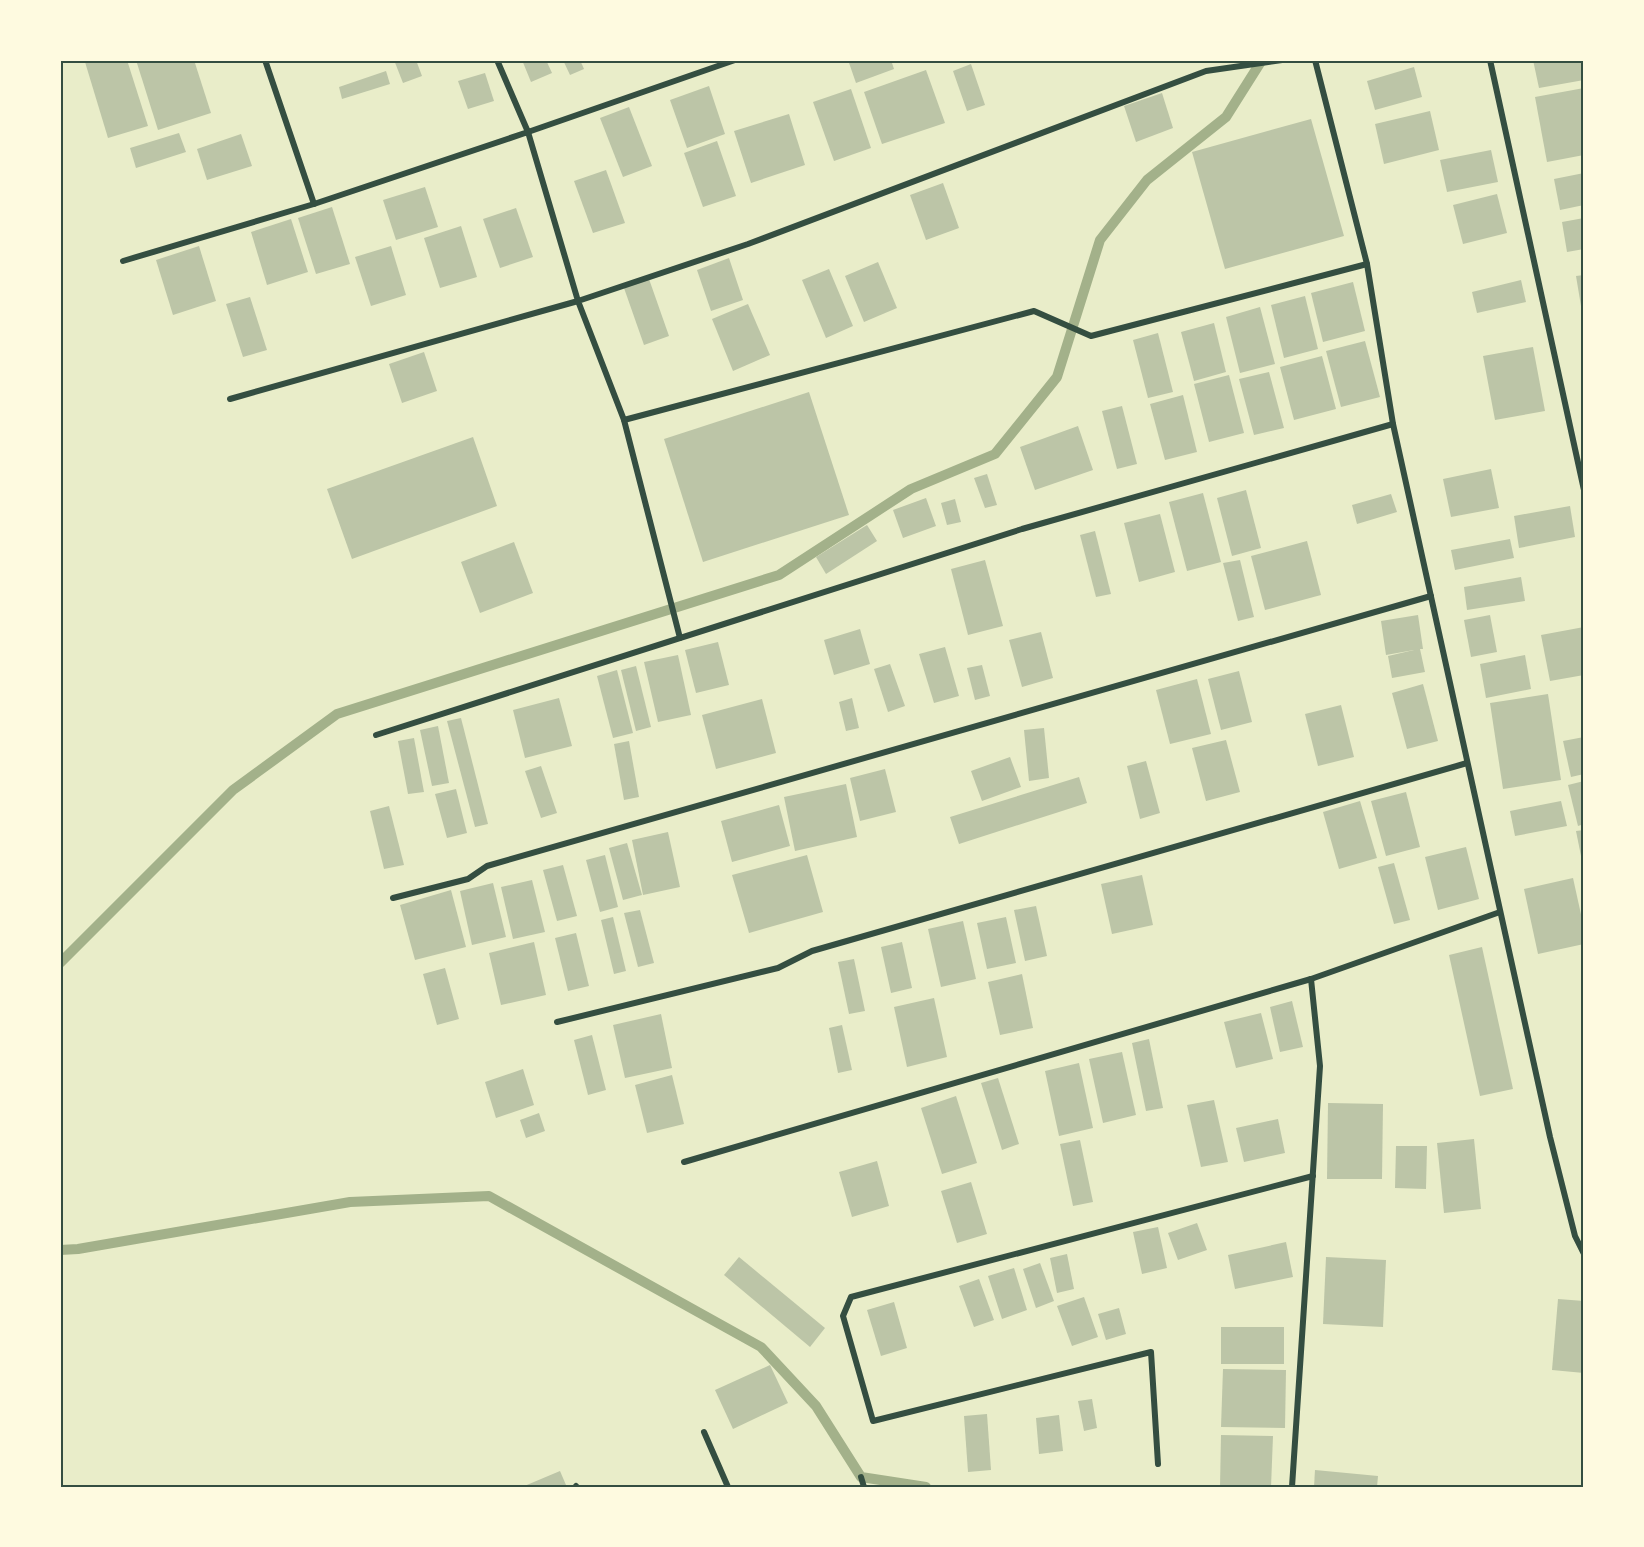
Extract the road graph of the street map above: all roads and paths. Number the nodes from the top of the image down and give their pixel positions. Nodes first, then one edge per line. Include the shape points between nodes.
1 (265, 60) edge
2 (498, 60) edge
3 (735, 60) edge
4 (1282, 60) edge
5 (1315, 60) edge
6 (1490, 60) edge
7 (528, 132) junction
8 (314, 204) junction
9 (123, 261) dead end
10 (1367, 264) junction
11 (578, 301) junction
12 (230, 399) dead end
13 (624, 420) junction
14 (1393, 424) junction
15 (1584, 490) edge
16 (1431, 596) junction
17 (680, 638) junction
18 (376, 735) dead end
19 (1467, 763) junction
20 (393, 898) dead end
21 (1500, 912) junction
22 (1311, 979) junction
23 (557, 1022) dead end
24 (684, 1162) dead end
25 (1313, 1176) junction
26 (1584, 1254) edge
27 (704, 1432) dead end
28 (1158, 1464) dead end
29 (861, 1477) dead end
30 (728, 1487) edge
31 (864, 1487) edge
32 (1292, 1487) edge

1 - 8 street
2 - 7 street
3 - 7 street
4 - 11 street via 1206,71 748,244
5 - 10 street
6 - 15 street
7 - 8 street
7 - 11 street
8 - 9 street
10 - 13 street via 1092,336 1034,311
10 - 14 street
11 - 12 street
11 - 13 street
13 - 17 street
14 - 16 street
14 - 17 street via 1022,529
16 - 19 street
16 - 20 street via 487,866 468,879
17 - 18 street
19 - 21 street
19 - 23 street via 812,951 778,968
21 - 22 street
21 - 26 street via 1550,1137 1575,1236
22 - 24 street
22 - 25 street via 1320,1066
25 - 28 street via 851,1298 843,1316 873,1421 1151,1352
25 - 32 street
27 - 30 street
29 - 31 street

